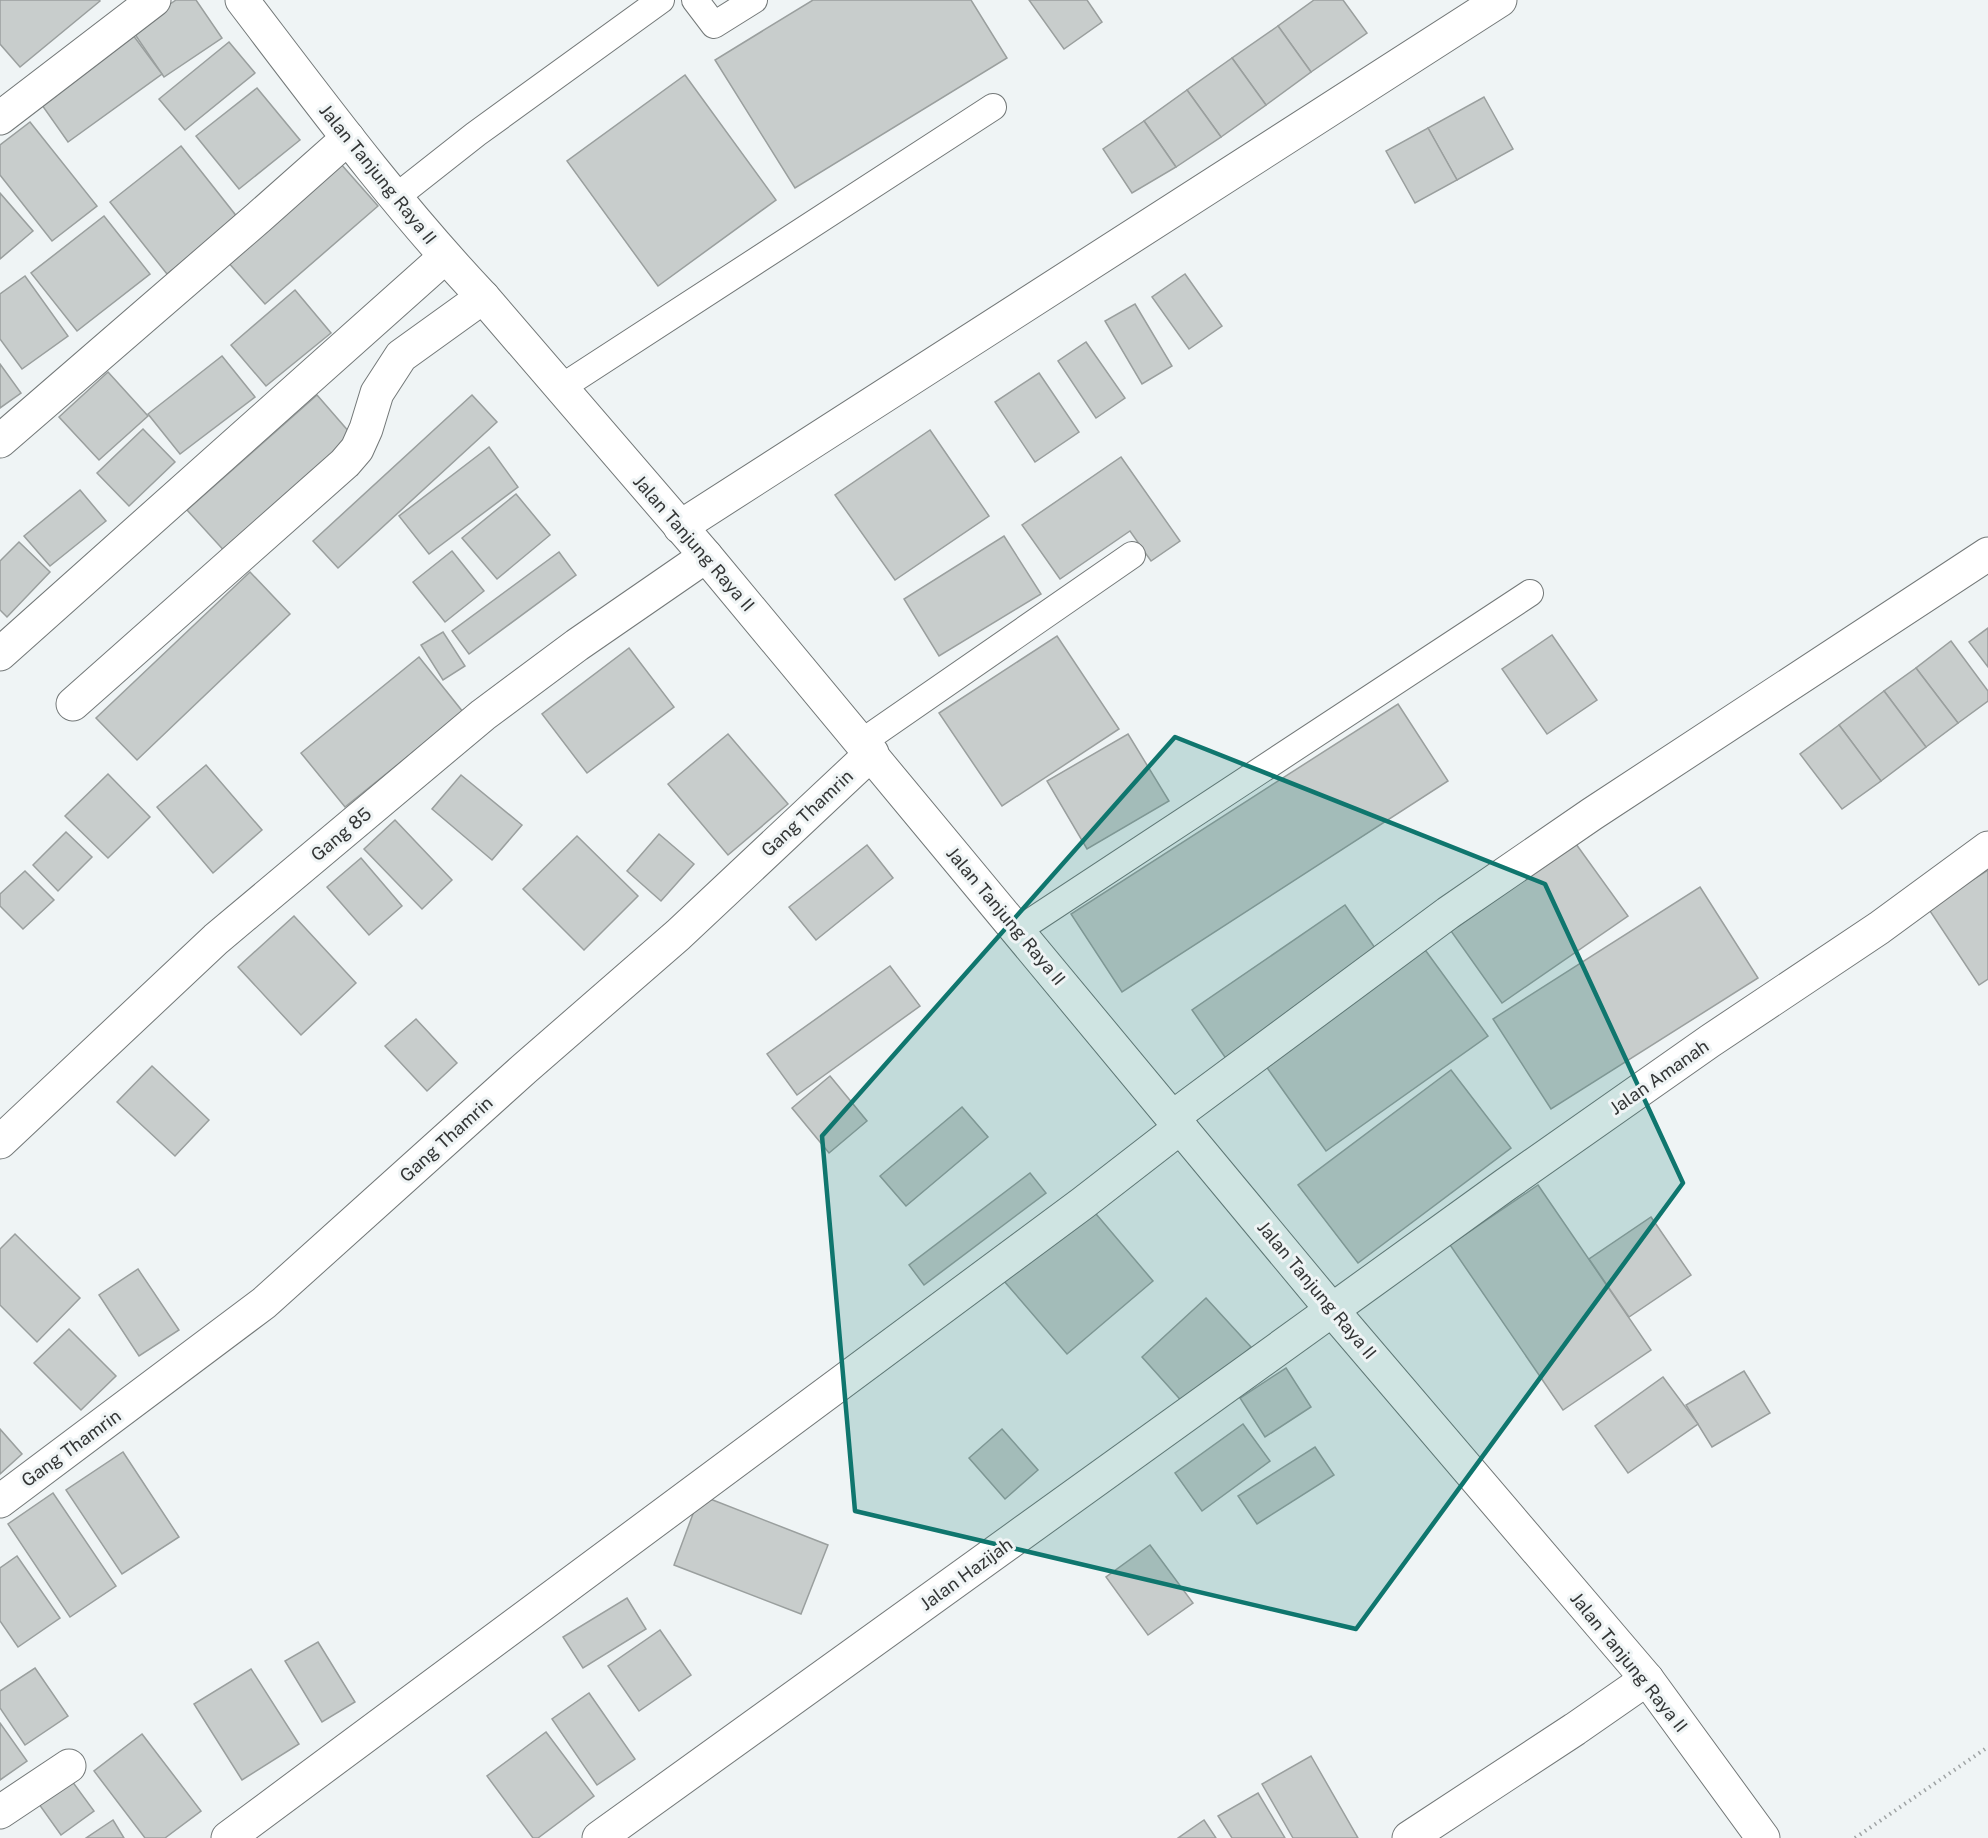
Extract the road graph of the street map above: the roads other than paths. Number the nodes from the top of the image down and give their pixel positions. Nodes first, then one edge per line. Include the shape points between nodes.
1 (154, 0) edge
2 (242, 0) edge
3 (661, 0) edge
4 (695, 0) edge
5 (754, 0) edge
6 (1500, 0) edge
7 (993, 107) dead end
8 (0, 117) edge
9 (348, 138) junction
10 (396, 197) junction
11 (445, 257) junction
12 (483, 297) junction
13 (562, 387) junction
14 (0, 441) edge
15 (680, 527) junction
16 (1988, 554) edge
17 (1132, 555) dead end
18 (706, 556) junction
19 (1530, 593) dead end
20 (0, 654) edge
21 (73, 704) dead end
22 (867, 747) junction
23 (1988, 848) edge
24 (1018, 930) junction
25 (1177, 1122) junction
26 (0, 1142) edge
27 (1332, 1310) junction
28 (0, 1501) edge
29 (1647, 1679) junction
30 (69, 1766) dead end
31 (0, 1812) edge
32 (228, 1838) edge
33 (599, 1838) edge
34 (1409, 1838) edge
35 (1763, 1838) edge

1 - 8 street
2 - 9 street, Jalan Tanjung Raya II
3 - 10 lane
4 - 5 lane via 714,25
6 - 15 street
7 - 13 lane
9 - 10 street, Jalan Tanjung Raya II
9 - 14 street
10 - 11 street, Jalan Tanjung Raya II
11 - 12 street, Jalan Tanjung Raya II
11 - 20 street
12 - 13 street, Jalan Tanjung Raya II
12 - 21 street via 401,356 377,393 357,449 345,463
13 - 15 street, Jalan Tanjung Raya II
15 - 18 street, Jalan Tanjung Raya II
16 - 25 street via 1467,900
17 - 22 lane
18 - 22 street, Jalan Tanjung Raya II
18 - 26 street, Gang 85 via 483,715 216,939
19 - 24 lane
22 - 24 street, Jalan Tanjung Raya II
22 - 28 street, Gang Thamrin via 678,934 264,1303
23 - 27 street, Jalan Amanah via 1880,928 1710,1041
24 - 25 street, Jalan Tanjung Raya II
25 - 27 street, Jalan Tanjung Raya II
25 - 32 street via 1083,1203
27 - 29 street, Jalan Tanjung Raya II
27 - 33 street, Jalan Hazijah
29 - 34 street
29 - 35 street, Jalan Tanjung Raya II
30 - 31 street

